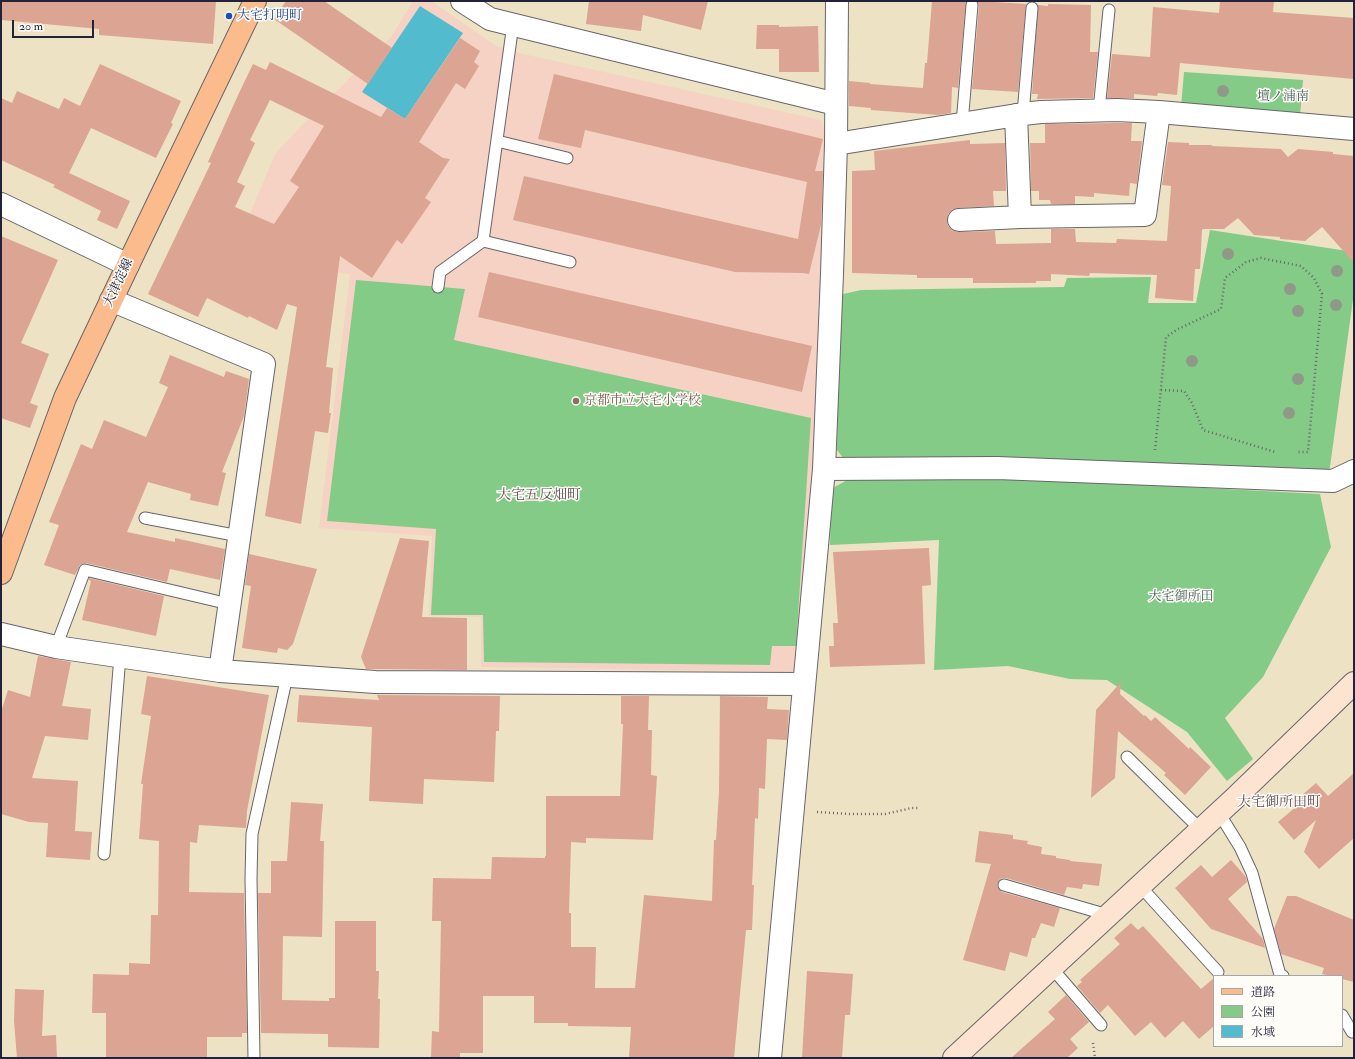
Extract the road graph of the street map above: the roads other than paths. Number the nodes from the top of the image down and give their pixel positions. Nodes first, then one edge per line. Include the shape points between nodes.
1 (255, 1) edge
2 (462, 1) edge
3 (837, 1) edge
4 (972, 5) dead end
5 (1032, 8) dead end
6 (1110, 10) dead end
7 (513, 24) junction
8 (836, 104) junction
9 (1099, 110) junction
10 (1159, 112) junction
11 (1020, 114) junction
12 (962, 124) junction
13 (1354, 130) edge
14 (497, 141) junction
15 (836, 144) junction
16 (567, 158) dead end
17 (1, 204) edge
18 (1020, 217) junction
19 (959, 220) dead end
20 (483, 241) junction
21 (570, 262) dead end
22 (128, 265) junction
23 (438, 287) dead end
24 (111, 300) junction
25 (824, 469) junction
26 (1354, 471) edge
27 (1333, 481) junction
28 (1354, 491) edge
29 (146, 518) dead end
30 (239, 536) junction
31 (2, 565) edge
32 (229, 604) junction
33 (1, 634) edge
34 (56, 647) junction
35 (120, 656) junction
36 (220, 671) junction
37 (287, 676) junction
38 (1354, 683) edge
39 (804, 684) junction
40 (1127, 757) dead end
41 (1219, 813) junction
42 (1200, 829) junction
43 (104, 854) dead end
44 (1004, 885) dead end
45 (1140, 886) junction
46 (1108, 914) junction
47 (1051, 967) junction
48 (1218, 972) dead end
49 (1280, 975) edge
50 (1343, 1017) edge
51 (1101, 1025) dead end
52 (1352, 1032) dead end
53 (254, 1058) edge
54 (770, 1058) edge
55 (954, 1058) edge

1 - 22 main road, 大津淀線
2 - 7 street via 490,19
3 - 8 street
4 - 12 lane
5 - 11 lane
6 - 9 lane
7 - 8 street
7 - 14 lane
8 - 15 street
9 - 10 street
9 - 11 street
10 - 13 street
10 - 18 street via 1144,215
11 - 12 street
11 - 18 street
12 - 15 street
14 - 16 lane
14 - 20 lane
15 - 25 street
17 - 22 street
18 - 19 street
20 - 21 lane
20 - 23 lane via 440,272
22 - 24 main road, 大津淀線
24 - 30 street via 264,364
24 - 31 main road, 大津淀線 via 65,398
25 - 27 street via 997,468
25 - 39 street
26 - 27 street
27 - 28 street
29 - 30 lane
30 - 32 street
32 - 34 lane via 85,570
32 - 36 street
33 - 34 street
34 - 35 street
35 - 36 street
35 - 43 lane
36 - 37 street
37 - 39 street via 375,682
37 - 53 lane via 252,834
38 - 41 street
39 - 54 street
40 - 42 lane
41 - 42 street
41 - 49 lane via 1240,847 1252,873
42 - 45 street
44 - 46 lane
45 - 46 street
45 - 48 lane
46 - 47 street
47 - 51 lane
47 - 55 street
50 - 52 lane

